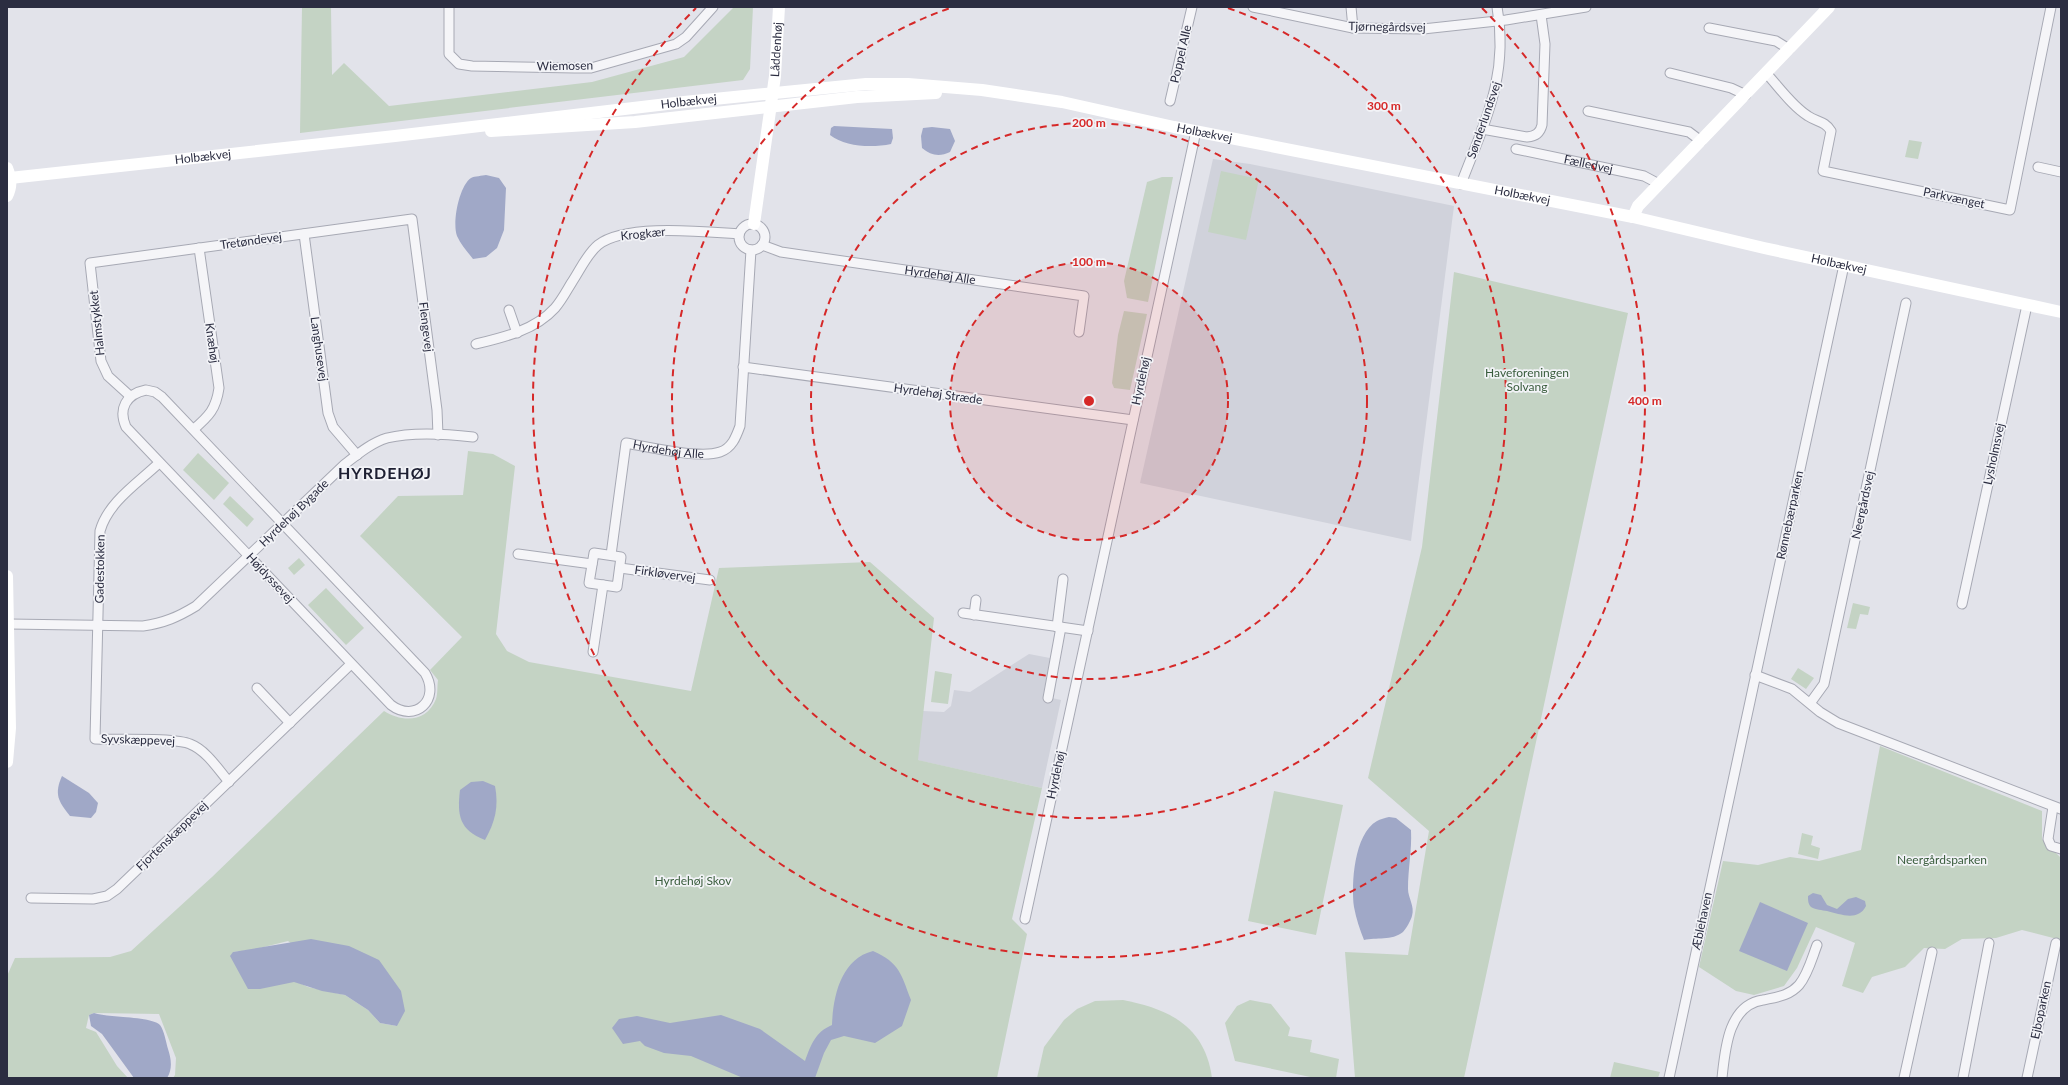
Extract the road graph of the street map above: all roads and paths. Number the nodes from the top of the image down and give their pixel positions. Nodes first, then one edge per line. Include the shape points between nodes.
1 (448, 7) edge
2 (713, 7) edge
3 (779, 7) edge
4 (1192, 7) edge
5 (1253, 7) edge
6 (1351, 7) edge
7 (1497, 7) edge
8 (1586, 7) edge
9 (1829, 7) edge
10 (2051, 7) edge
11 (1541, 15) junction
12 (1500, 21) junction
13 (1353, 28) junction
14 (1709, 28) dead end
15 (1789, 49) junction
16 (1670, 73) dead end
17 (1766, 73) junction
18 (982, 90) junction
19 (772, 92) junction
20 (1746, 95) junction
21 (1170, 101) dead end
22 (770, 106) junction
23 (1588, 111) dead end
24 (1482, 129) junction
25 (1196, 131) junction
26 (396, 136) junction
27 (1701, 140) junction
28 (1516, 149) dead end
29 (2038, 167) dead end
30 (2061, 172) edge
31 (9, 173) edge
32 (1461, 184) junction
33 (1659, 184) junction
34 (7, 196) edge
35 (1633, 217) junction
36 (412, 219) joint
37 (754, 224) junction
38 (304, 234) junction
39 (739, 234) junction
40 (762, 245) junction
41 (199, 248) junction
42 (751, 250) junction
43 (90, 262) joint
44 (1844, 265) junction
45 (1906, 303) dead end
46 (2027, 305) junction
47 (509, 310) dead end
48 (2061, 312) edge
49 (517, 332) junction
50 (1079, 332) dead end
51 (476, 344) dead end
52 (743, 367) junction
53 (130, 396) junction
54 (1132, 420) junction
55 (194, 430) junction
56 (438, 435) junction
57 (473, 437) dead end
58 (357, 454) junction
59 (159, 463) junction
60 (283, 523) junction
61 (518, 554) dead end
62 (249, 556) junction
63 (611, 556) junction
64 (592, 564) junction
65 (620, 568) junction
66 (7, 576) edge
67 (710, 580) dead end
68 (1063, 580) dead end
69 (602, 585) junction
70 (976, 600) dead end
71 (1962, 604) dead end
72 (963, 613) dead end
73 (974, 615) junction
74 (9, 624) junction
75 (98, 626) junction
76 (1059, 627) junction
77 (1088, 631) junction
78 (593, 652) dead end
79 (351, 664) junction
80 (1755, 676) junction
81 (257, 688) dead end
82 (1048, 698) dead end
83 (1811, 702) junction
84 (290, 723) junction
85 (7, 762) edge
86 (1736, 764) joint
87 (229, 782) junction
88 (2057, 808) edge
89 (2061, 849) edge
90 (31, 898) dead end
91 (1025, 920) dead end
92 (1989, 943) dead end
93 (2056, 943) dead end
94 (1817, 946) dead end
95 (1932, 952) dead end
96 (1670, 1078) edge
97 (1722, 1078) edge
98 (1904, 1078) edge
99 (1963, 1078) edge
100 (2027, 1078) edge

1 - 2 street, Wiemosen via 449,54 459,64 591,68 676,44 686,37
3 - 19 street, Låddenhøj
4 - 21 street, Poppel Alle
5 - 13 street, Tjørnegårdsvej
6 - 13 street
7 - 12 street, Sønderlundsvej
8 - 11 street, Tjørnegårdsvej
9 - 15 street
10 - 17 street, Parkvænget via 2010,210 1823,171 1831,131 1827,124 1808,116 1798,108
11 - 12 street, Tjørnegårdsvej
11 - 24 street via 1544,60 1540,132 1527,137
12 - 13 street, Tjørnegårdsvej via 1423,29
12 - 24 street, Sønderlundsvej via 1500,66
14 - 15 street via 1776,41
15 - 17 street
16 - 20 street via 1731,88
17 - 20 street
18 - 19 street, Holbækvej via 908,84 870,84
18 - 22 street, Holbækvej via 857,97
18 - 25 street, Holbækvej via 1062,102
19 - 22 street, Låddenhøj
19 - 26 street, Holbækvej
20 - 27 street
22 - 26 street, Holbækvej via 635,122
22 - 37 street
23 - 27 street via 1689,132
24 - 32 street, Sønderlundsvej
25 - 32 street, Holbækvej
25 - 54 street, Hyrdehøj
26 - 31 street, Holbækvej
27 - 33 street
28 - 33 street, Fælledvej via 1644,176
29 - 30 street
31 - 34 street via 10,187
32 - 35 street, Holbækvej
33 - 35 street via 1638,206
35 - 44 street, Holbækvej
36 - 38 street, Tretøndevej
36 - 56 street, Flengevej
37 - 39 street via 744,226
37 - 40 street via 764,232
38 - 41 street, Tretøndevej
38 - 58 street, Langhusevej via 328,413 334,427
39 - 42 street via 740,243
39 - 49 street, Krogkær via 679,231 636,233 609,239 598,244 588,255 556,307 533,325
40 - 42 street
40 - 50 street, Hyrdehøj Alle via 781,252 1084,296
41 - 43 street, Tretøndevej
41 - 55 street, Knæhøj via 219,388 217,402 210,414
42 - 52 street, Hyrdehøj Alle
43 - 53 street, Halmstykket via 101,361 108,376
44 - 46 street, Holbækvej
44 - 80 street, Rønnebærparken
45 - 83 street, Neergårdsvej via 1824,684
46 - 48 street, Holbækvej
46 - 71 street, Lysholmsvej
47 - 49 street
49 - 51 street, Krogkær
52 - 54 street, Hyrdehøj Stræde
52 - 63 street, Hyrdehøj Alle via 740,426 736,439 721,452 706,455 626,443
53 - 55 street, Højdyssevej via 146,390 155,392
53 - 59 street, Højdyssevej via 124,403 122,420
54 - 77 street, Hyrdehøj
55 - 60 street, Højdyssevej
56 - 57 street, Hyrdehøj Bygade
56 - 58 street, Hyrdehøj Bygade via 387,438
58 - 60 street, Hyrdehøj Bygade
59 - 62 street, Højdyssevej
59 - 75 street, Gadestokken via 111,508 103,520 100,531
60 - 62 street, Hyrdehøj Bygade
60 - 79 street, Højdyssevej via 425,674 429,680 430,696 426,703 413,711 397,710
61 - 64 street
62 - 75 street, Hyrdehøj Bygade via 196,606 178,617 143,626
62 - 79 street, Højdyssevej
63 - 64 street via 594,553
63 - 65 street, Firkløvervej via 621,557
64 - 69 street via 590,583
65 - 67 street, Firkløvervej
65 - 69 street, Firkløvervej via 617,587
66 - 74 street
68 - 76 street
69 - 78 street
70 - 73 street
72 - 73 street
73 - 76 street
74 - 75 street, Hyrdehøj Bygade
74 - 85 street via 10,728
75 - 87 street, Syvskæppevej via 95,739 189,743 200,750
76 - 77 street
76 - 82 street
77 - 91 street, Hyrdehøj
79 - 84 street, Fjortenskæppevej
80 - 83 street via 1792,689
80 - 86 street, Rønnebærparken
81 - 84 street
83 - 88 street via 1820,712 1838,723
84 - 87 street, Fjortenskæppevej
86 - 96 street, Æblehaven
87 - 90 street, Fjortenskæppevej via 107,896 93,899
88 - 89 street via 2048,839 2051,846
92 - 99 street
93 - 100 street, Ejboparken
94 - 97 street via 1804,976 1790,992 1778,998 1752,1002 1738,1014 1732,1026
95 - 98 street

